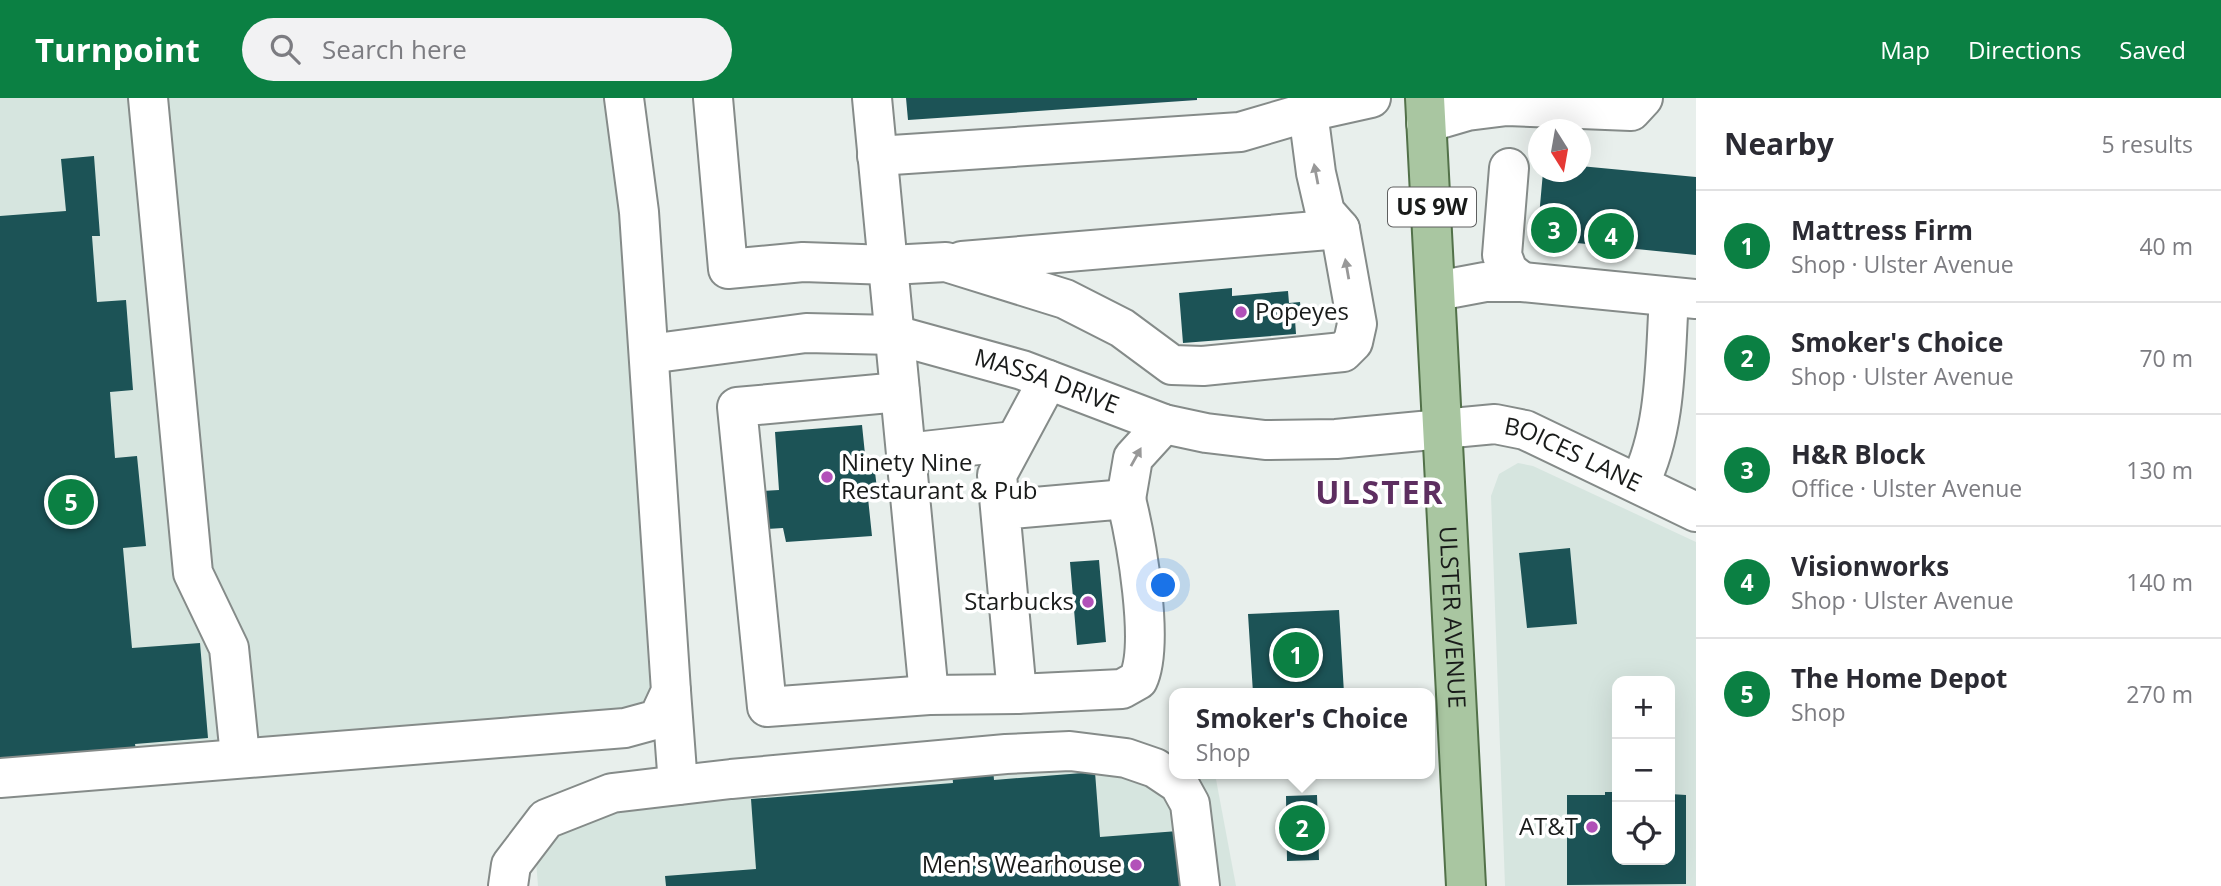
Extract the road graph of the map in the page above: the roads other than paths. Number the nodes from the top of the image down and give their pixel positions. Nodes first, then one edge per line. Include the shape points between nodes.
1 (148, 98) edge
2 (624, 98) edge
3 (713, 98) edge
4 (872, 98) edge
5 (1371, 98) edge
6 (1643, 98) edge
7 (1315, 105) edge
8 (1425, 110) edge
9 (877, 156) junction
10 (1508, 168) dead end
11 (1340, 229) junction
12 (946, 262) junction
13 (890, 265) junction
14 (1522, 282) junction
15 (1437, 291) junction
16 (1683, 298) edge
17 (895, 335) junction
18 (649, 354) junction
19 (1048, 380) junction
20 (900, 391) junction
21 (1164, 424) junction
22 (1442, 429) junction
23 (1014, 441) junction
24 (906, 453) junction
25 (1639, 484) junction
26 (1126, 499) junction
27 (1001, 510) junction
28 (1696, 512) edge
29 (1016, 685) junction
30 (671, 691) junction
31 (929, 695) junction
32 (240, 756) junction
33 (1169, 777) edge
34 (0, 778) edge
35 (1172, 779) edge
36 (678, 785) junction
37 (508, 886) edge
38 (1200, 886) edge
39 (1466, 886) edge

1 - 32 street via 193,573 229,648
2 - 18 street via 639,212
3 - 13 street via 728,269 803,262
4 - 9 street
5 - 7 street
6 - 8 street via 1631,110 1507,106
7 - 9 street via 1240,132
11 -> 7 street via 1325,212
8 - 15 main road, ULSTER AVENUE / US 9W
9 - 13 street
10 - 14 street via 1502,255 1508,271
11 - 12 street
12 -> 11 street via 1065,299 1122,328 1172,365 1203,366 1343,352 1353,342 1357,324
12 - 13 street
13 - 17 street
14 - 15 street via 1485,282
14 - 16 street
15 - 22 main road, ULSTER AVENUE / US 9W
16 - 25 street via 1664,374 1651,460
17 - 18 street, MASSA DRIVE via 806,333
17 - 19 street, MASSA DRIVE
17 - 20 street
18 - 30 street
19 - 21 street, MASSA DRIVE
19 - 23 street
20 - 24 street
20 - 31 street via 737,407 766,708
21 - 22 street, MASSA DRIVE via 1265,440
26 -> 21 street via 1133,458
22 - 25 street, BOICES LANE via 1494,424 1525,430
22 - 39 main road, ULSTER AVENUE / US 9W
23 - 24 street
23 - 27 street via 997,475
24 - 31 street
25 - 28 street, BOICES LANE
26 - 27 street
26 - 29 street via 1136,536 1146,657 1138,680 1122,689
27 - 29 street
29 - 31 street
30 - 32 street via 658,719 625,728
30 - 36 street
32 - 34 street
33 - 36 street via 1126,758 1070,751
35 - 38 street via 1190,804
36 - 37 street via 612,793 546,819 512,865

